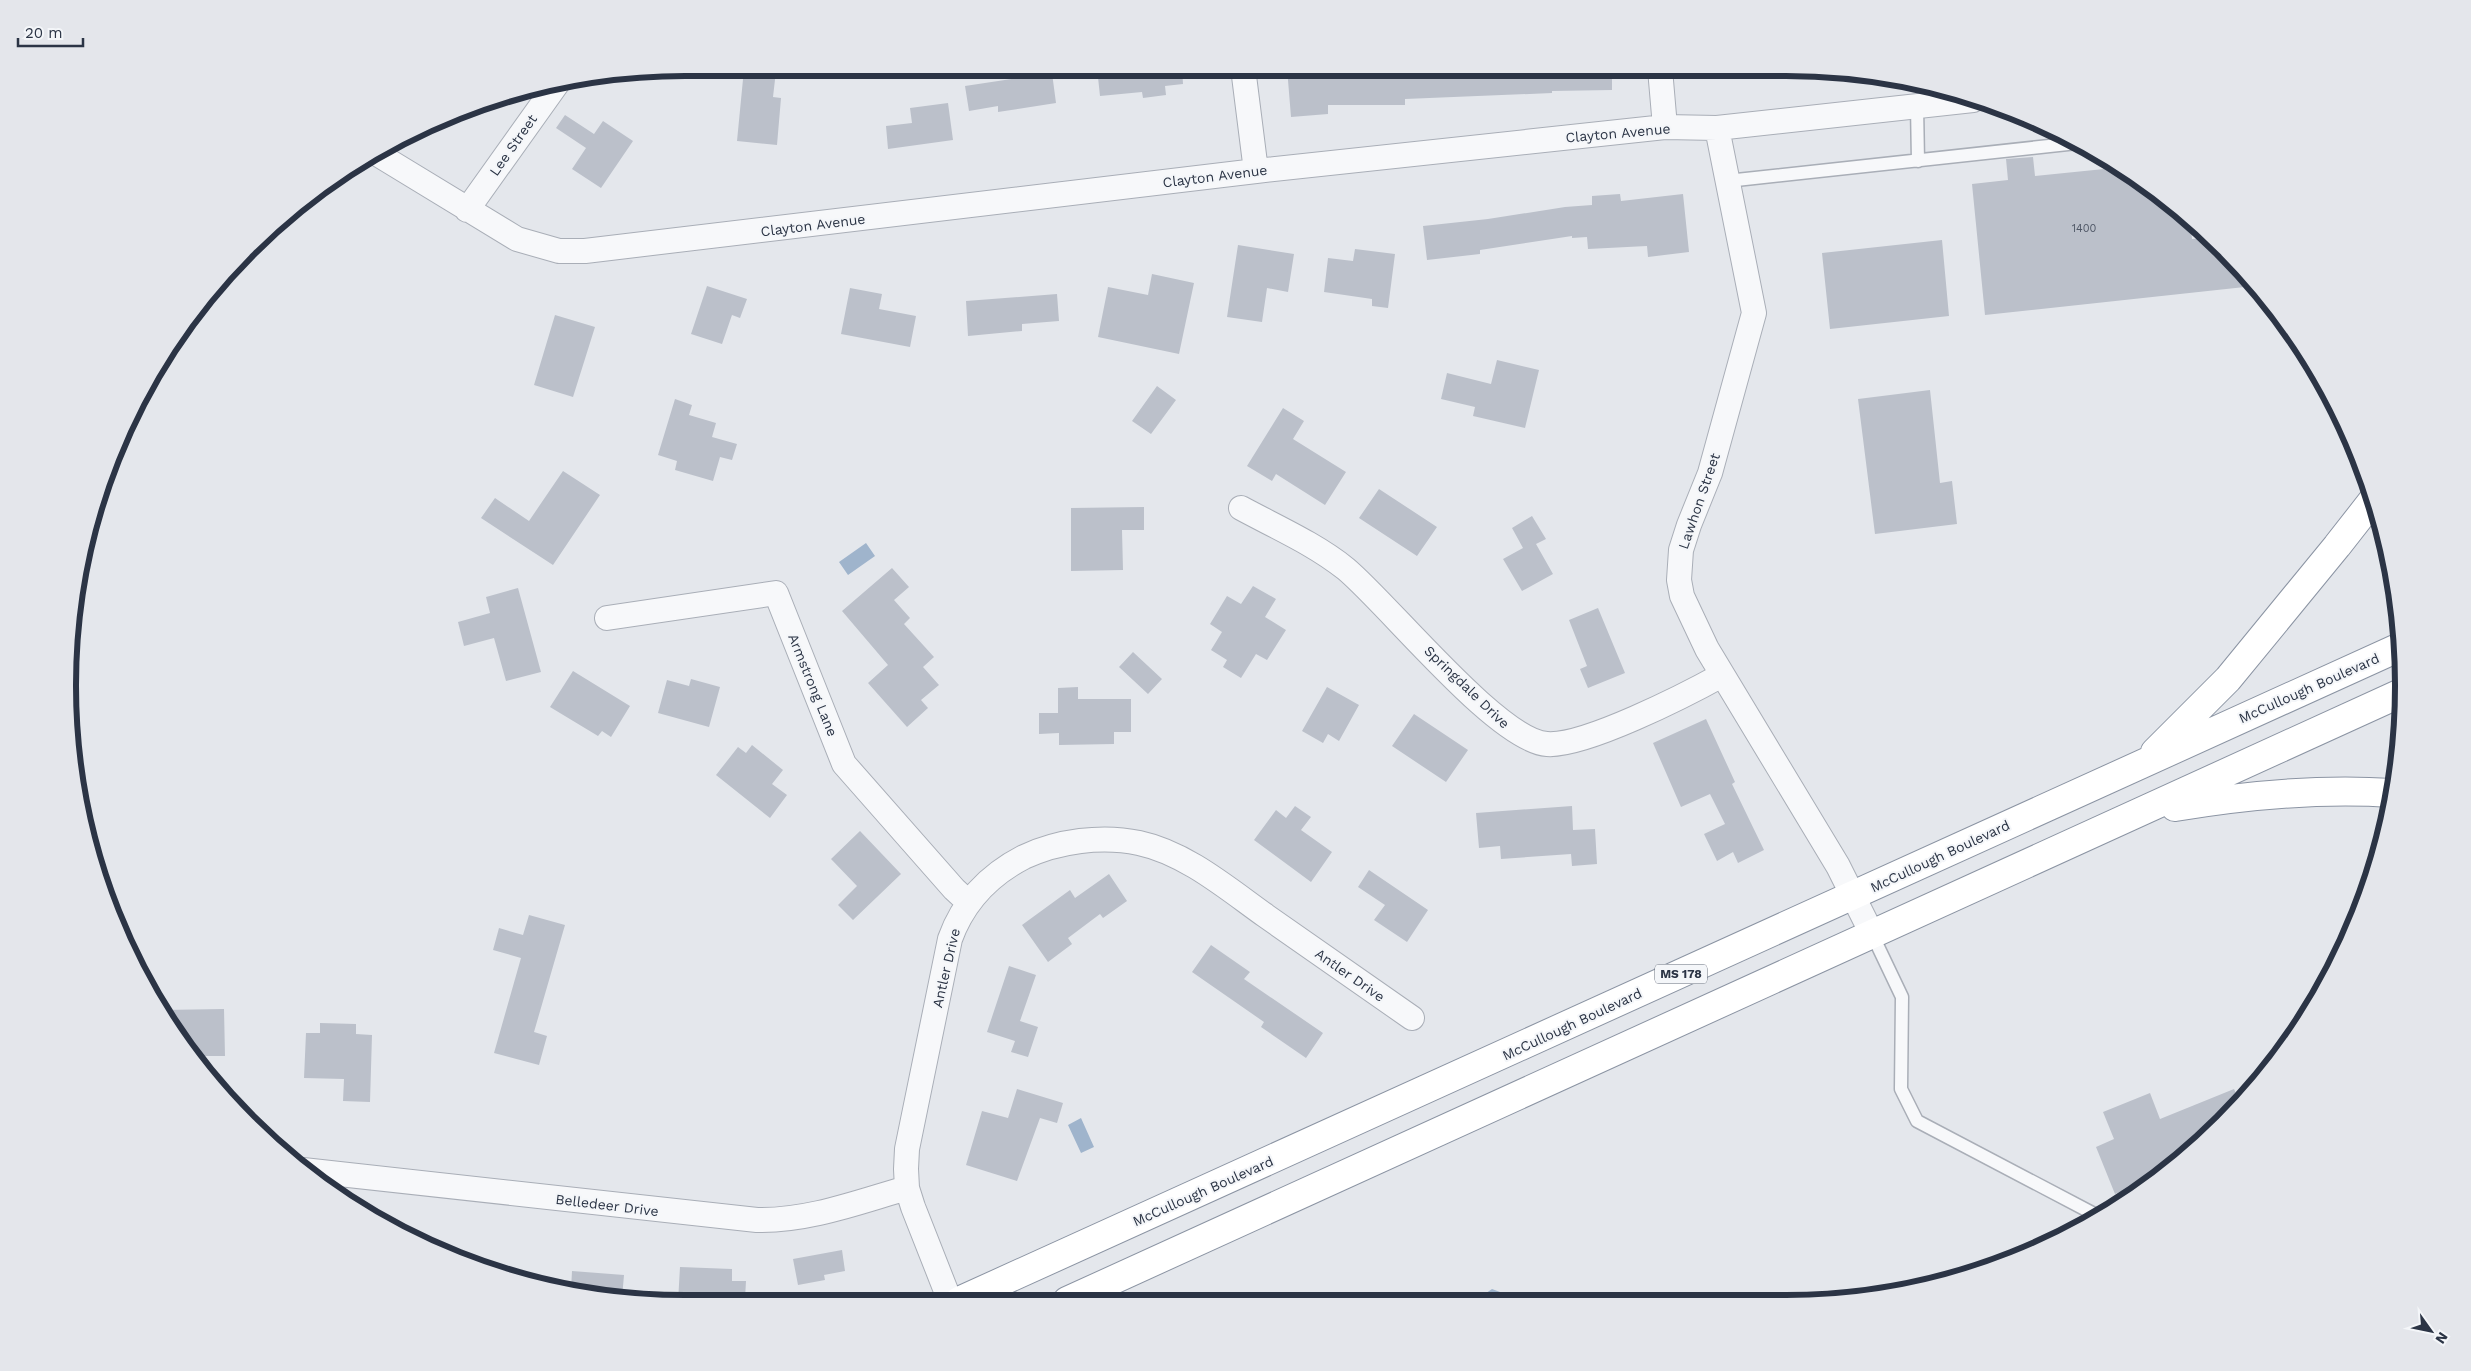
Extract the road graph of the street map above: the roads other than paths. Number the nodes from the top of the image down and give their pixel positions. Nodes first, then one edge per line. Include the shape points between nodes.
1 (1244, 76) edge
2 (1661, 76) edge
3 (551, 92) edge
4 (1958, 102) edge
5 (1917, 106) junction
6 (1666, 127) junction
7 (1717, 128) junction
8 (2065, 144) edge
9 (382, 157) edge
10 (1918, 161) junction
11 (1256, 171) junction
12 (1727, 181) junction
13 (467, 210) junction
14 (2367, 507) edge
15 (1241, 508) dead end
16 (607, 618) dead end
17 (2393, 650) edge
18 (1722, 675) junction
19 (2394, 696) edge
20 (2144, 763) junction
21 (2385, 793) edge
22 (2136, 814) junction
23 (1852, 896) junction
24 (968, 902) junction
25 (1872, 934) junction
26 (1412, 1018) dead end
27 (1472, 1070) junction
28 (1485, 1110) junction
29 (319, 1172) edge
30 (907, 1188) junction
31 (2090, 1213) edge
32 (1144, 1217) junction
33 (948, 1295) edge
34 (972, 1295) edge
35 (1018, 1295) edge
36 (1080, 1295) edge

1 - 11 street
2 - 6 street
3 - 13 street, Lee Street
4 - 5 street, Clayton Avenue
5 - 7 street, Clayton Avenue
5 - 10 lane
6 - 7 street, Clayton Avenue
6 - 11 street, Clayton Avenue
7 - 12 street, Lawhon Street
8 - 10 lane
9 - 13 street, Clayton Avenue
10 - 12 lane
11 - 13 street, Clayton Avenue via 585,252 538,246 510,235
12 - 18 street, Lawhon Street via 1754,314 1710,473 1688,525 1679,567 1682,596 1706,649
14 - 20 highway via 2228,678
15 - 18 street, Springdale Drive via 1306,542 1346,569 1492,714 1520,736 1532,741 1557,744 1573,741 1655,708
16 - 24 street, Armstrong Lane via 776,593 844,764
17 - 20 highway, McCullough Boulevard / MS 178
18 - 23 street, Lawhon Street via 1838,866
19 - 22 highway
20 - 23 highway, McCullough Boulevard / MS 178
21 - 22 highway via 2302,791 2249,795
22 - 25 highway
23 - 25 street, Lawhon Street
23 - 27 highway, McCullough Boulevard / MS 178
24 - 26 street, Antler Drive via 990,880 1034,852 1082,841 1140,843 1163,851 1212,878
24 - 30 street, Antler Drive via 950,939 908,1149
25 - 28 highway
25 - 31 lane via 1902,997 1902,1089 1917,1121
27 - 28 highway
27 - 32 highway, McCullough Boulevard / MS 178
28 - 36 highway
29 - 30 street, Belledeer Drive via 784,1221
30 - 33 street, Antler Drive
32 - 34 highway, McCullough Boulevard / MS 178
32 - 35 highway via 1088,1263

